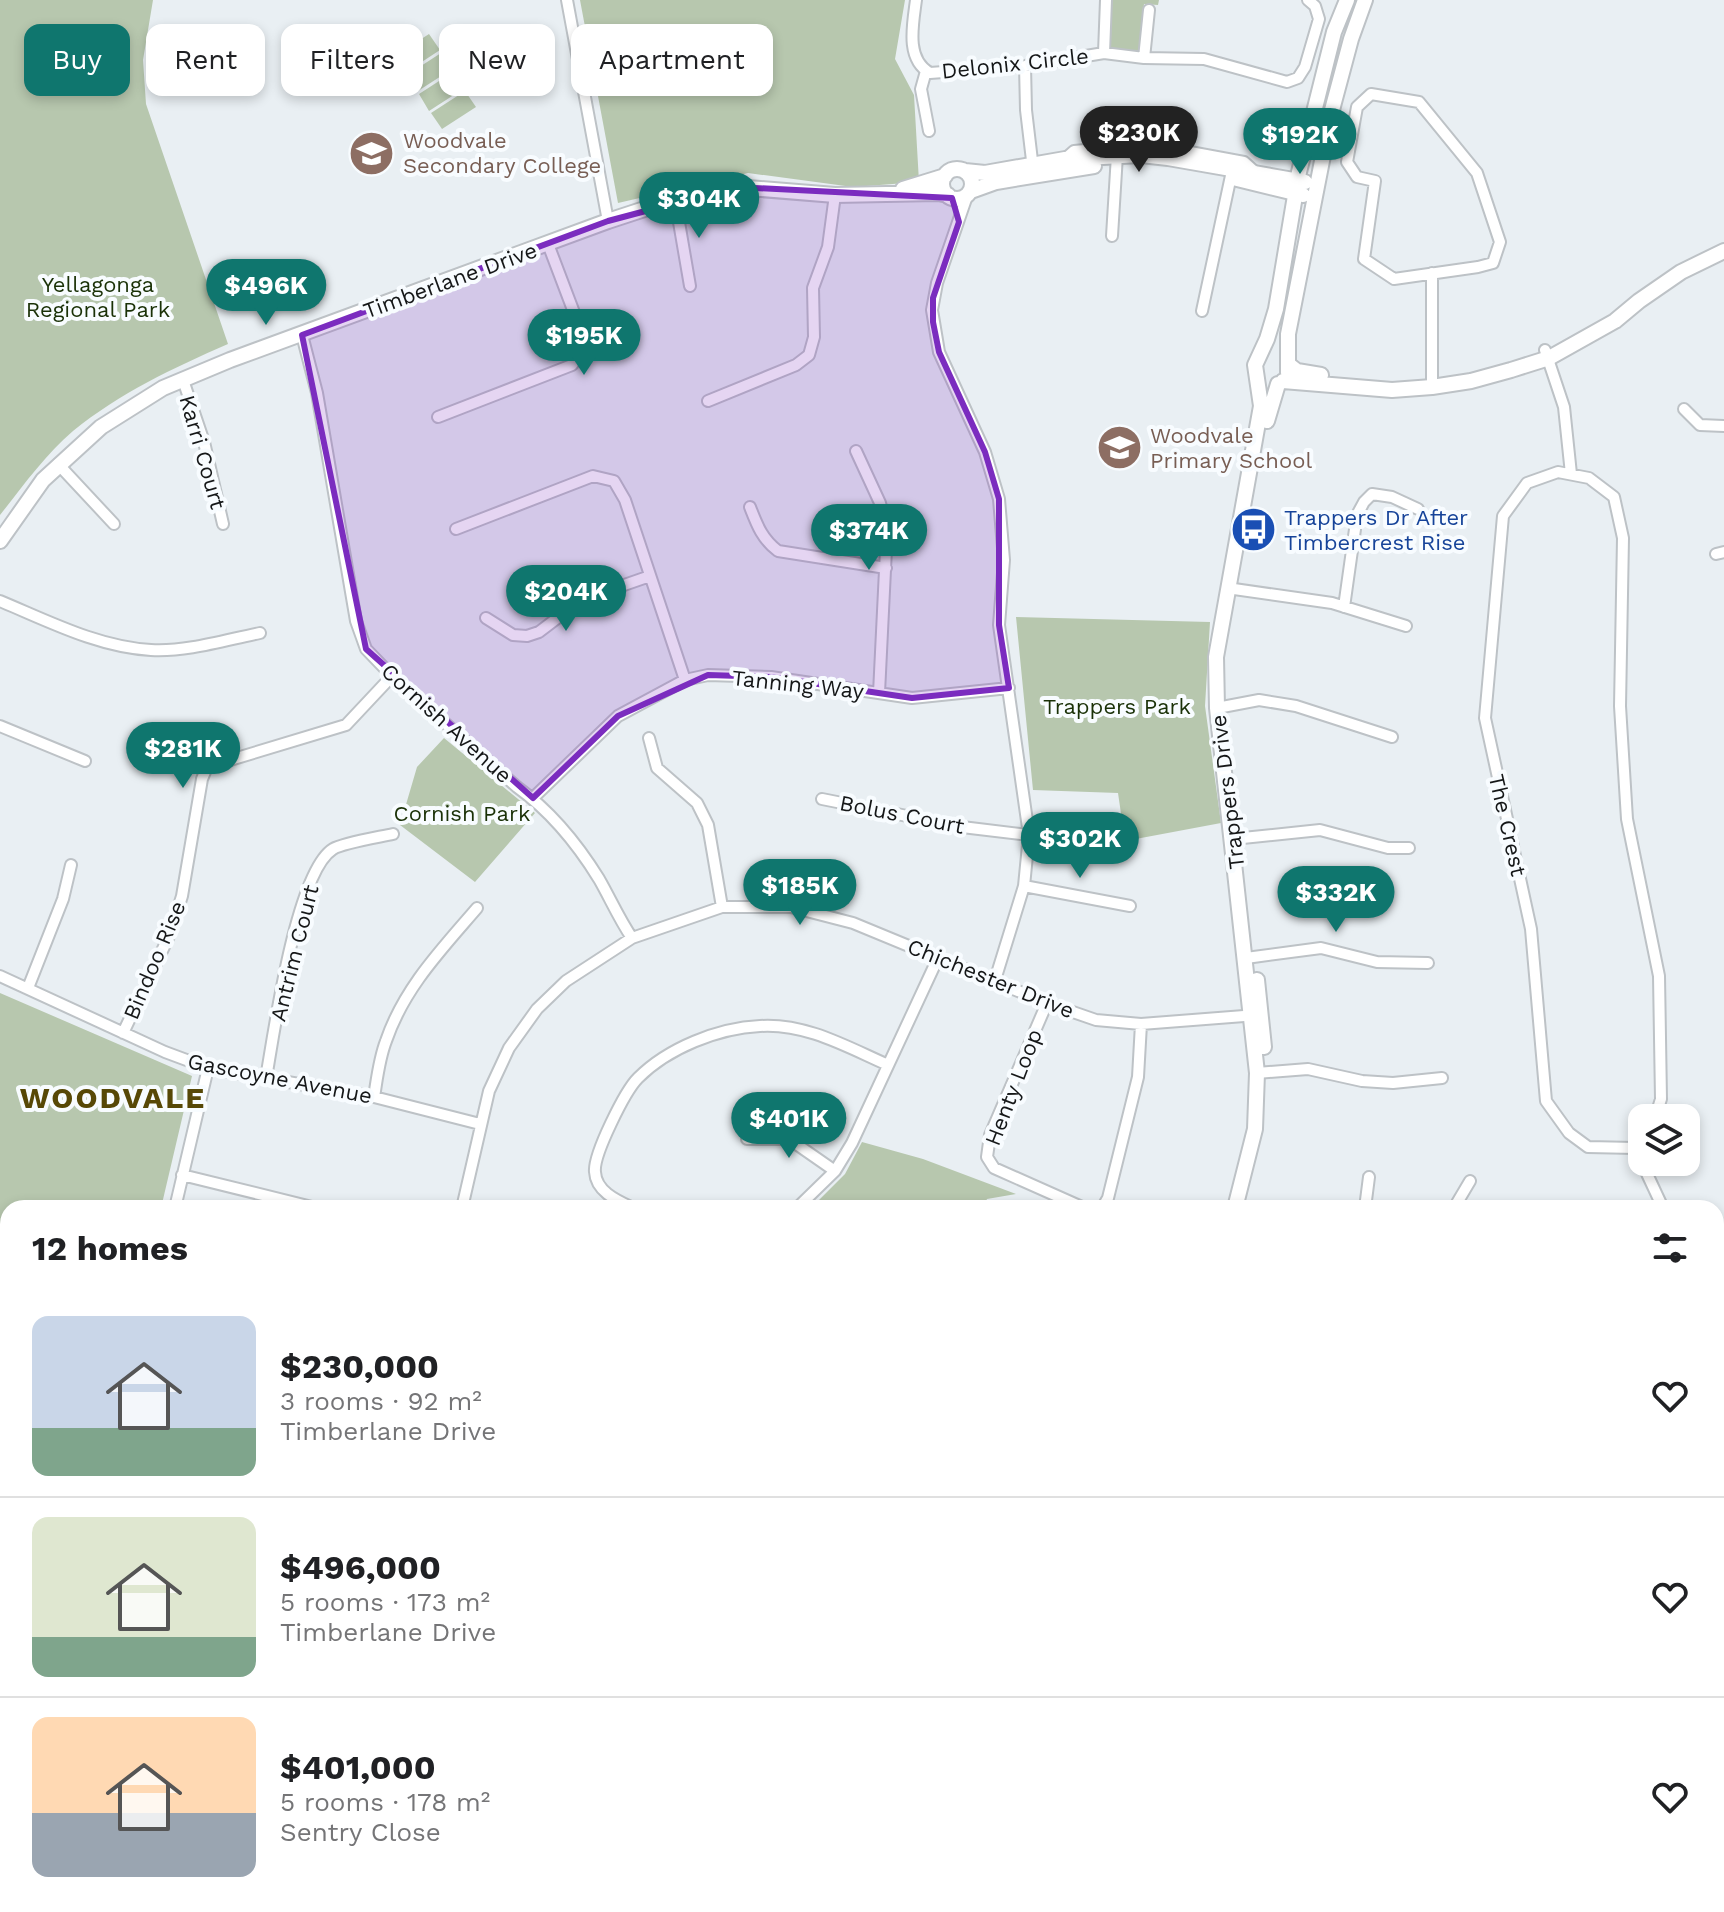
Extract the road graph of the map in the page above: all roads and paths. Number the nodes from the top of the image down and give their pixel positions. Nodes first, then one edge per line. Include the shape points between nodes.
1 (567, 0) edge
2 (916, 0) edge
3 (1106, 0) edge
4 (1308, 0) edge
5 (1347, 0) edge
6 (1365, 0) edge
7 (1149, 10) dead end
8 (1104, 53) junction
9 (1144, 58) junction
10 (1025, 66) junction
11 (926, 71) junction
12 (929, 131) dead end
13 (1141, 155) junction
14 (1168, 158) junction
15 (1065, 159) junction
16 (1117, 160) junction
17 (965, 171) junction
18 (1034, 171) junction
19 (1231, 173) junction
20 (1260, 174) junction
21 (945, 176) junction
22 (1298, 187) junction
23 (1316, 192) junction
24 (835, 195) junction
25 (871, 195) junction
26 (959, 195) junction
27 (675, 199) junction
28 (608, 221) junction
29 (1112, 236) dead end
30 (1724, 243) edge
31 (548, 244) junction
32 (1724, 251) edge
33 (1432, 273) junction
34 (690, 286) dead end
35 (1202, 311) dead end
36 (302, 335) junction
37 (1547, 354) junction
38 (1260, 356) junction
39 (1288, 363) junction
40 (1257, 376) junction
41 (183, 380) junction
42 (1280, 383) junction
43 (1432, 383) junction
44 (708, 401) dead end
45 (1684, 409) dead end
46 (438, 417) dead end
47 (1724, 426) edge
48 (856, 451) dead end
49 (58, 464) junction
50 (1571, 474) junction
51 (750, 507) dead end
52 (1418, 509) dead end
53 (114, 524) dead end
54 (223, 524) dead end
55 (456, 529) dead end
56 (0, 541) edge
57 (886, 568) junction
58 (650, 576) junction
59 (1231, 588) junction
60 (0, 601) edge
61 (1344, 607) junction
62 (486, 618) dead end
63 (1406, 626) dead end
64 (260, 633) dead end
65 (392, 676) junction
66 (685, 680) junction
67 (1009, 688) junction
68 (879, 693) junction
69 (1221, 707) junction
70 (0, 726) edge
71 (1392, 737) dead end
72 (649, 738) dead end
73 (85, 761) dead end
74 (533, 798) junction
75 (822, 799) dead end
76 (393, 834) dead end
77 (1029, 835) junction
78 (1236, 838) junction
79 (1409, 848) dead end
80 (71, 865) dead end
81 (1024, 886) junction
82 (1130, 906) dead end
83 (722, 907) junction
84 (477, 908) dead end
85 (632, 938) junction
86 (1250, 957) junction
87 (938, 958) junction
88 (1428, 963) dead end
89 (0, 976) edge
90 (995, 980) junction
91 (28, 988) junction
92 (1047, 1003) junction
93 (1256, 1015) junction
94 (1141, 1024) junction
95 (123, 1033) junction
96 (888, 1065) junction
97 (208, 1068) junction
98 (1262, 1074) junction
99 (266, 1078) junction
100 (1442, 1078) dead end
101 (374, 1097) junction
102 (1659, 1104) edge
103 (480, 1124) junction
104 (747, 1139) dead end
105 (1628, 1145) edge
106 (835, 1171) junction
107 (182, 1175) junction
108 (1650, 1176) edge
109 (1369, 1177) dead end
110 (1470, 1181) dead end
111 (177, 1200) edge
112 (284, 1200) edge
113 (464, 1200) edge
114 (614, 1200) edge
115 (805, 1200) edge
116 (1066, 1200) edge
117 (1107, 1200) edge
118 (1237, 1200) edge
119 (1244, 1200) edge
120 (1368, 1200) edge
121 (1459, 1200) edge
122 (1660, 1200) edge

1 - 28 street
2 - 11 street, Delonix Circle via 914,54
3 - 8 street, Delonix Circle
4 - 9 street, Delonix Circle via 1319,19 1305,67 1287,82 1204,59
5 - 22 street via 1334,32
6 - 23 street via 1332,110
7 - 9 street
8 - 9 street, Delonix Circle
8 - 10 street, Delonix Circle
10 - 11 street, Delonix Circle
10 - 18 street
11 - 12 street, Delonix Circle via 921,89
13 - 14 street, Timberlane Drive
13 - 15 street, Timberlane Drive via 1131,147 1118,147 1074,151
13 - 16 street, Timberlane Drive
14 - 19 street, Timberlane Drive
14 - 20 street, Timberlane Drive via 1181,151 1221,157 1244,162
15 - 16 street, Timberlane Drive
15 - 18 street, Timberlane Drive
16 - 18 street, Timberlane Drive
16 - 19 street, Timberlane Drive
16 - 29 street
17 - 18 street, Timberlane Drive
17 - 21 street, Timberlane Drive via 956,169
17 - 26 street via 971,178
18 - 26 street, Timberlane Drive
19 - 20 street, Timberlane Drive
19 - 22 street, Timberlane Drive
19 - 35 street
20 - 22 street, Timberlane Drive
21 - 25 street, Timberlane Drive
21 - 26 street via 942,184
22 - 23 street, Timberlane Drive
22 - 38 street via 1276,309
23 - 39 street via 1288,334
24 - 25 street, Timberlane Drive
24 - 27 street, Timberlane Drive via 736,187
24 - 44 street via 828,247 813,288 809,355
25 - 26 street, Timberlane Drive
26 - 67 street via 959,222 933,298 933,322 939,352 985,452 999,499 1004,560 999,625
27 - 28 street, Timberlane Drive
27 - 34 street
28 - 31 street, Timberlane Drive
30 - 37 street via 1677,265
31 - 36 street, Timberlane Drive
31 - 46 street via 581,331 582,352 572,365
32 - 37 street via 1681,272 1615,321
33 - 33 street via 1493,263 1500,242 1477,173 1419,102 1371,94 1357,107 1347,162 1357,177 1375,181 1364,259 1394,279
33 - 43 street
36 - 41 street, Timberlane Drive
36 - 65 street, Cornish Avenue via 356,621 366,649
37 - 43 street via 1471,381
37 - 50 street via 1564,407
38 - 39 street via 1276,352
38 - 40 street
39 - 42 street
39 - 43 street via 1297,371 1349,380
40 - 42 street via 1266,384
40 - 59 street, Trappers Drive via 1261,406
41 - 49 street, Timberlane Drive via 117,415
41 - 54 street, Karri Court
42 - 43 street via 1392,390
42 - 59 street, Trappers Drive via 1269,407
45 - 47 street via 1700,425
48 - 57 street via 884,516
49 - 53 street
49 - 56 street, Timberlane Drive
50 - 102 street via 1589,478 1614,497 1623,538 1620,706 1627,819 1659,976
50 - 105 street, The Crest via 1558,472 1527,483 1503,516 1485,718 1531,929 1546,1101 1569,1133 1588,1147
51 - 57 street via 767,544 778,551
52 - 61 street via 1372,494 1364,502 1357,515
55 - 58 street via 593,476 606,477 625,500
57 - 68 street
58 - 62 street via 581,600 527,636 513,635
58 - 66 street
59 - 61 street
59 - 69 street, Trappers Drive via 1216,657
60 - 64 street via 76,633 151,650
61 - 63 street
65 - 74 street, Cornish Avenue
65 - 95 street, Bindoo Rise via 346,725 207,767 182,896
66 - 68 street, Tanning Way via 708,675 771,677
66 - 74 street, Tanning Way via 618,716
67 - 68 street, Tanning Way via 912,698
67 - 77 street
69 - 71 street via 1259,700 1296,706
69 - 78 street, Trappers Drive
70 - 73 street
72 - 83 street via 657,768 697,803 708,825
74 - 85 street, Cornish Avenue via 598,877
75 - 77 street, Bolus Court
76 - 99 street, Antrim Court via 333,849 315,870 291,951
77 - 81 street
78 - 79 street via 1320,830 1388,848
78 - 86 street, Trappers Drive
80 - 91 street
81 - 82 street
81 - 90 street
83 - 85 street, Chichester Drive
83 - 87 street, Chichester Drive via 791,907 853,923
84 - 101 street via 417,977 396,1014
85 - 103 street, Chichester Drive via 566,981 537,1009 500,1066
86 - 88 street via 1321,948 1377,962
86 - 93 street, Trappers Drive
87 - 90 street, Chichester Drive
87 - 96 street
89 - 91 street, Gascoyne Avenue
90 - 92 street, Chichester Drive
91 - 95 street, Gascoyne Avenue
92 - 94 street, Chichester Drive via 1096,1020
92 - 116 street, Henty Loop via 990,1135 987,1157 994,1168
93 - 94 street, Chichester Drive
93 - 98 street, Trappers Drive
94 - 117 street via 1138,1077
95 - 97 street, Gascoyne Avenue
96 - 106 street
96 - 114 street via 809,1030 761,1026 723,1031 677,1051 637,1079 613,1115 594,1171 598,1184
97 - 99 street, Gascoyne Avenue
97 - 107 street
98 - 100 street via 1308,1069 1393,1083
98 - 118 street, Trappers Drive
98 - 119 street, Trappers Drive via 1263,1128
99 - 101 street, Gascoyne Avenue
101 - 103 street, Gascoyne Avenue
103 - 113 street, Chichester Drive
104 - 106 street via 789,1139
106 - 115 street
107 - 111 street
107 - 112 street
108 - 122 street
109 - 120 street
110 - 121 street

